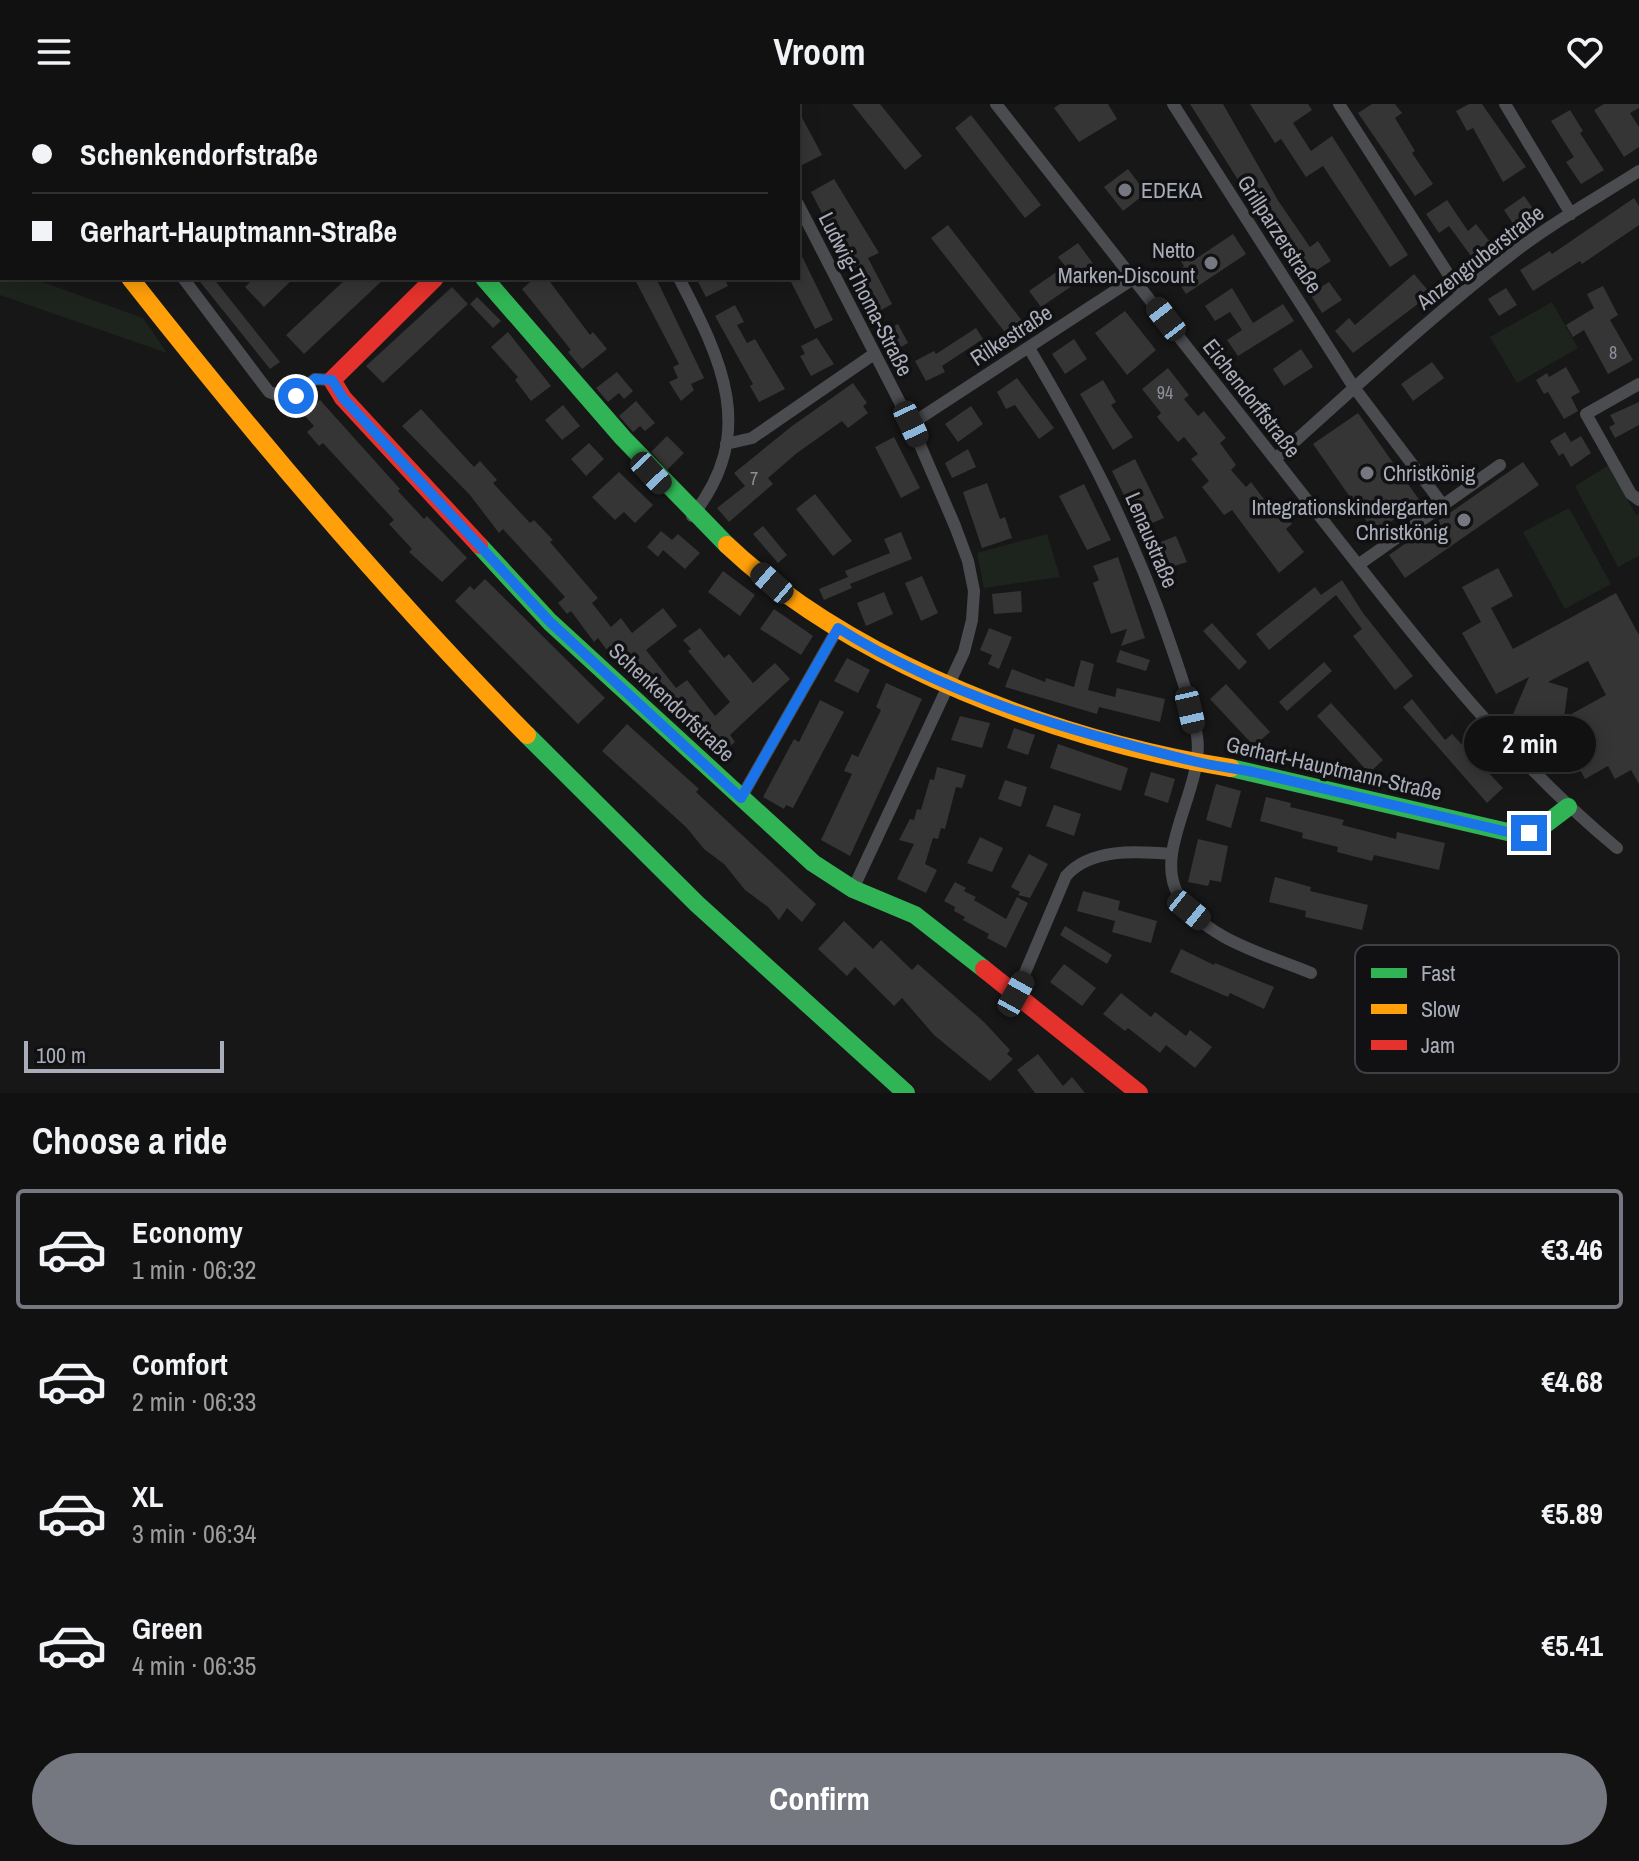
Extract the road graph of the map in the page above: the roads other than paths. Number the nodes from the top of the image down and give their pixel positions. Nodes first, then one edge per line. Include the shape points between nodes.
1 (1173, 104) edge
2 (1339, 104) edge
3 (1505, 104) edge
4 (1003, 107) edge
5 (1639, 171) edge
6 (800, 208) edge
7 (1571, 214) junction
8 (1133, 279) junction
9 (132, 280) edge
10 (185, 280) edge
11 (433, 280) edge
12 (486, 280) edge
13 (680, 280) edge
14 (1461, 294) junction
15 (1029, 348) junction
16 (874, 354) junction
17 (332, 380) junction
18 (1639, 384) edge
19 (1353, 386) junction
20 (911, 424) junction
21 (726, 444) junction
22 (1275, 459) junction
23 (1500, 465) dead end
24 (1639, 500) edge
25 (1443, 505) junction
26 (692, 516) junction
27 (1358, 565) junction
28 (838, 628) junction
29 (949, 683) junction
30 (1196, 762) junction
31 (741, 798) junction
32 (1568, 807) junction
33 (1617, 848) dead end
34 (1172, 854) junction
35 (853, 889) junction
36 (1311, 973) dead end
37 (1016, 994) junction
38 (906, 1093) edge
39 (1139, 1093) edge

1 - 19 street, Grillparzerstraße
2 - 14 street
3 - 7 street
4 - 8 street, Eichendorffstraße
5 - 7 street, Anzengruberstraße
6 - 16 street, Ludwig-Thoma-Straße
7 - 14 street, Anzengruberstraße
8 - 15 street, Rilkestraße
8 - 22 street, Eichendorffstraße
9 - 38 street via 300,490 460,666 701,906
10 - 17 street via 269,392 289,399 315,379
11 - 17 street
12 - 26 street, Gerhart-Hauptmann-Straße
13 - 21 street via 721,366 729,405
14 - 19 street, Anzengruberstraße
15 - 20 street, Rilkestraße
15 - 30 street, Lenaustraße via 1095,461 1142,564 1183,682 1197,739
16 - 20 street, Ludwig-Thoma-Straße
16 - 21 street via 752,438
17 - 31 street, Schenkendorfstraße via 550,622
18 - 24 street via 1586,414
19 - 22 street, Anzengruberstraße
19 - 25 street
20 - 29 street, Ludwig-Thoma-Straße via 972,575 970,629
21 - 26 street via 703,503
22 - 27 street, Eichendorffstraße
23 - 25 street
25 - 27 street
26 - 28 street, Gerhart-Hauptmann-Straße via 777,587
27 - 32 street, Eichendorffstraße via 1492,730
28 - 29 street, Gerhart-Hauptmann-Straße
28 - 31 street
29 - 30 street, Gerhart-Hauptmann-Straße via 1024,714
29 - 35 street, Ludwig-Thoma-Straße
30 - 32 street, Gerhart-Hauptmann-Straße via 1512,833 1541,829
30 - 34 street, Lenaustraße
31 - 35 street, Schenkendorfstraße via 813,863
32 - 33 street, Eichendorffstraße
34 - 36 street via 1173,885 1189,910 1239,943
34 - 37 street via 1106,855 1078,863 1066,876
35 - 37 street, Schenkendorfstraße via 915,915
37 - 39 street, Schenkendorfstraße

